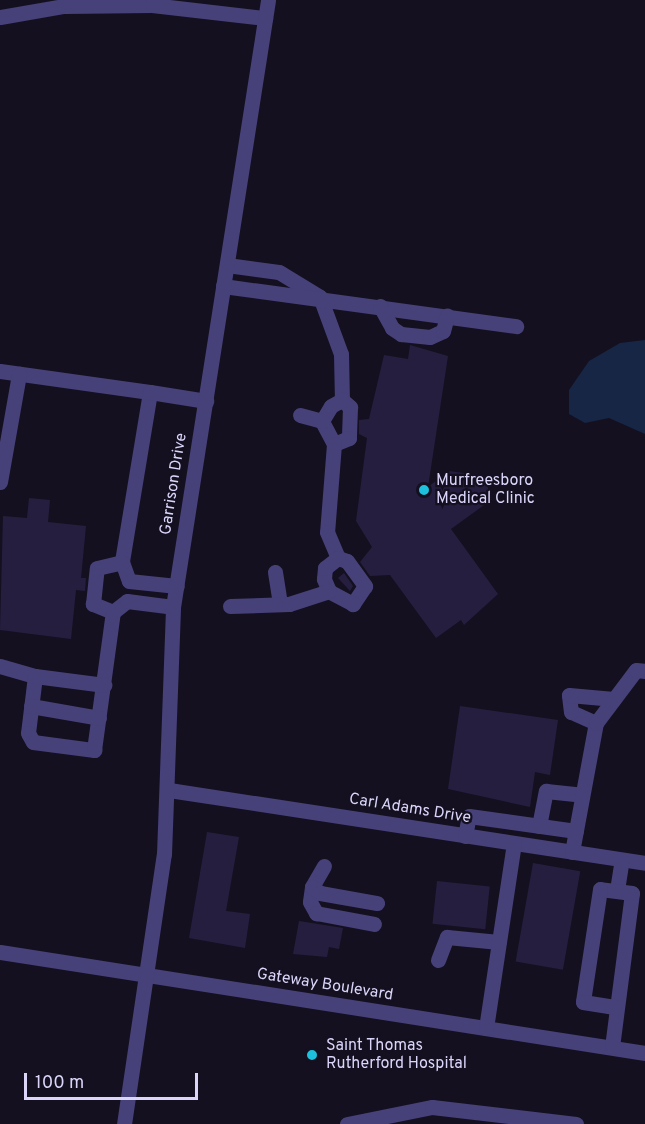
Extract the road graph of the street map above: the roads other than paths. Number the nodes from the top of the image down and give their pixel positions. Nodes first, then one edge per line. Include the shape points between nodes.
1 (268, 0) edge
2 (57, 4) edge
3 (0, 17) edge
4 (265, 18) junction
5 (227, 266) junction
6 (223, 286) junction
7 (320, 297) junction
8 (380, 306) junction
9 (447, 316) junction
10 (516, 326) dead end
11 (0, 371) edge
12 (19, 374) junction
13 (150, 392) junction
14 (342, 400) junction
15 (206, 401) junction
16 (300, 415) dead end
17 (322, 421) junction
18 (334, 444) junction
19 (0, 482) edge
20 (338, 558) junction
21 (122, 562) junction
22 (276, 572) dead end
23 (129, 581) junction
24 (177, 586) junction
25 (329, 591) junction
26 (128, 601) junction
27 (280, 604) junction
28 (230, 606) dead end
29 (173, 607) junction
30 (113, 612) junction
31 (0, 666) edge
32 (640, 671) edge
33 (35, 676) junction
34 (104, 686) junction
35 (614, 699) junction
36 (31, 706) junction
37 (99, 718) junction
38 (596, 723) junction
39 (169, 790) junction
40 (582, 795) junction
41 (539, 826) junction
42 (576, 831) junction
43 (465, 836) junction
44 (514, 843) junction
45 (573, 852) junction
46 (622, 860) junction
47 (645, 863) edge
48 (324, 866) dead end
49 (311, 890) junction
50 (617, 891) junction
51 (499, 942) junction
52 (0, 952) edge
53 (438, 960) dead end
54 (144, 975) junction
55 (615, 1007) junction
56 (486, 1028) junction
57 (612, 1047) junction
58 (645, 1053) edge
59 (352, 1123) edge
60 (124, 1124) edge
61 (576, 1124) edge

1 - 4 street, Garrison Drive
2 - 3 street
2 - 4 street via 152,6
4 - 5 street, Garrison Drive
5 - 6 street, Garrison Drive
5 - 7 street via 279,273
6 - 7 street
6 - 15 street, Garrison Drive
7 - 8 street
7 - 14 street via 341,354
8 - 9 street
8 - 9 street via 392,328 401,334 430,337 443,331
9 - 10 street
11 - 12 street
12 - 13 street
12 - 19 street
13 - 15 street
13 - 21 street
14 - 17 street via 331,406
14 - 18 street via 350,407 349,438
15 - 24 street, Garrison Drive
16 - 17 street
17 - 18 street
18 - 20 street via 327,532
20 - 25 street via 325,568
20 - 25 street via 347,561 365,586 353,604
21 - 23 street
21 - 30 street via 97,568 93,604
22 - 27 street
23 - 24 street
23 - 26 street
24 - 29 street, Garrison Drive
25 - 27 street
26 - 29 street
26 - 30 street
27 - 28 street
29 - 39 street, Garrison Drive
30 - 34 street
31 - 33 street
32 - 35 street
33 - 34 street
33 - 36 street
34 - 37 street
35 - 38 street
35 - 38 street via 569,695 571,712
36 - 37 street
36 - 37 street via 28,733 33,742 94,750
38 - 40 street
39 - 43 street, Carl Adams Drive
39 - 54 street, Garrison Drive
40 - 41 street via 546,791
40 - 42 street
41 - 42 street
41 - 43 street via 469,816
42 - 45 street
43 - 44 street, Carl Adams Drive
44 - 45 street, Carl Adams Drive
44 - 51 street
45 - 46 street, Carl Adams Drive
46 - 47 street, Carl Adams Drive
46 - 50 street
48 - 49 street
49 - 49 street via 316,913 376,914 320,893
50 - 55 street via 632,892
50 - 55 street via 600,889 583,1002
51 - 53 street via 447,937
51 - 56 street
52 - 54 street, Gateway Boulevard
54 - 56 street, Gateway Boulevard
54 - 60 street, Garrison Drive
55 - 57 street
56 - 57 street, Gateway Boulevard
57 - 58 street, Gateway Boulevard
59 - 61 street via 448,1107

